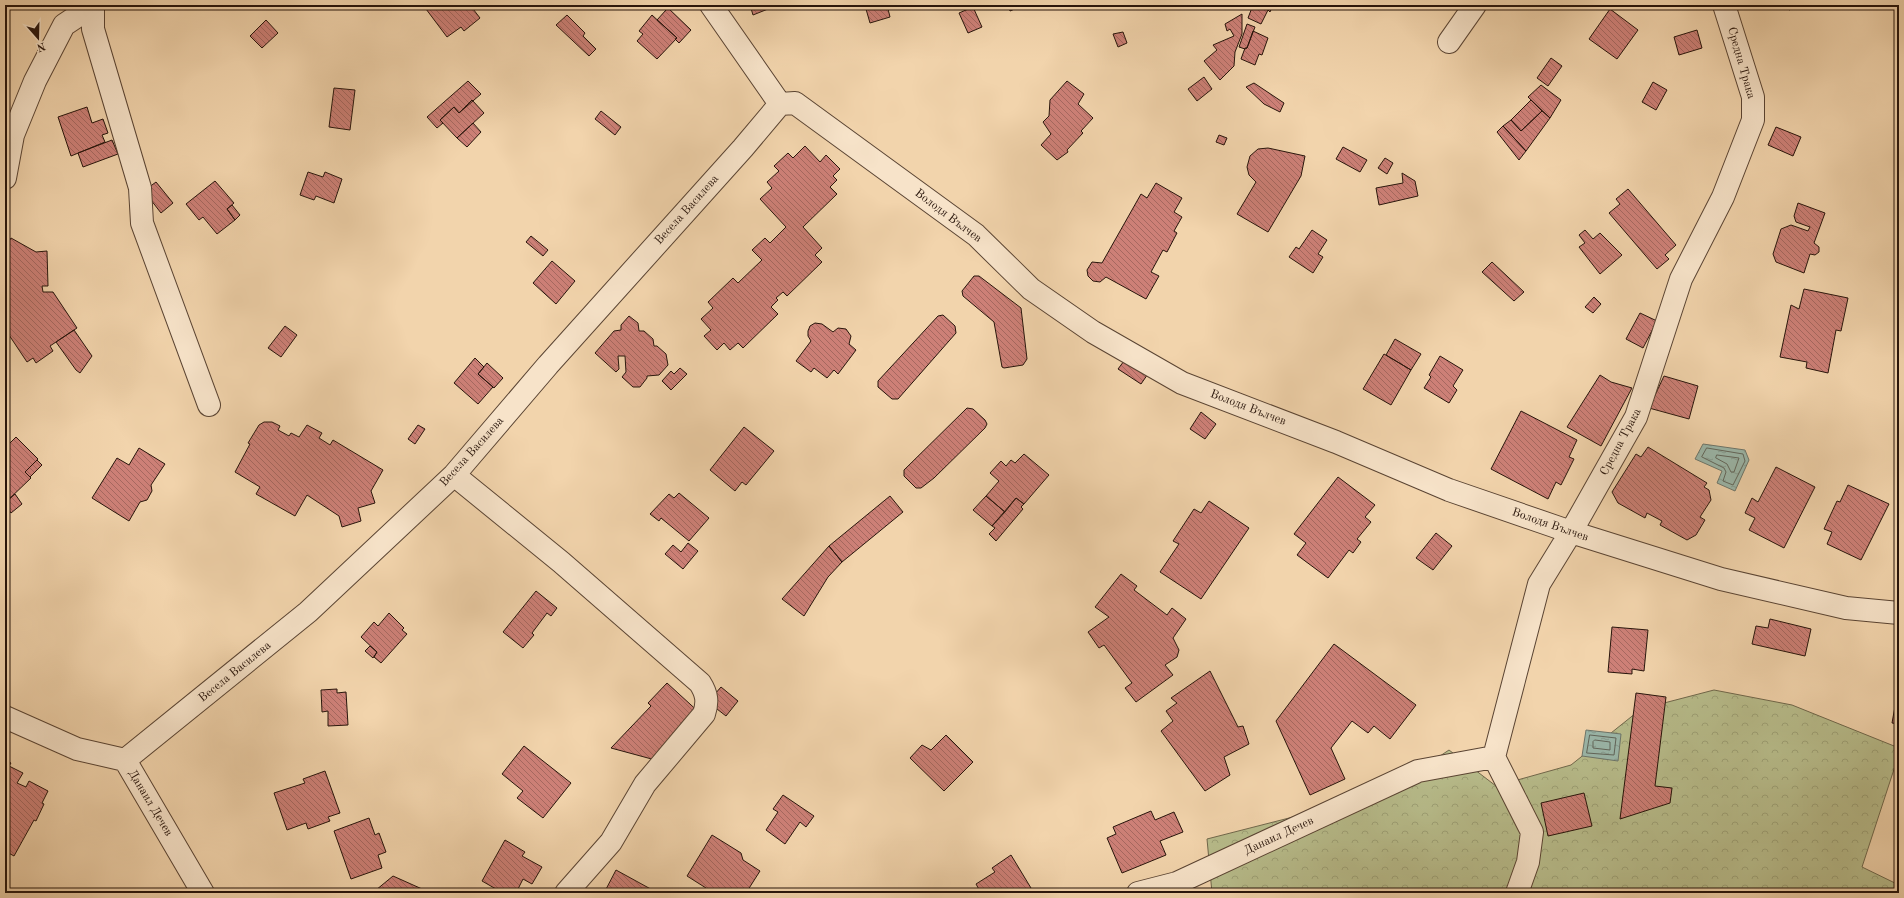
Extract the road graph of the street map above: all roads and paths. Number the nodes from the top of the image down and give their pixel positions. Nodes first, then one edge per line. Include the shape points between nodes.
1 (711, 5) edge
2 (1475, 5) edge
3 (1724, 5) edge
4 (93, 6) edge
5 (1449, 42) dead end
6 (780, 104) junction
7 (5, 178) edge
8 (208, 405) dead end
9 (454, 475) junction
10 (1571, 532) junction
11 (1899, 612) edge
12 (5, 717) edge
13 (1494, 756) junction
14 (125, 760) junction
15 (203, 893) edge
16 (566, 893) edge
17 (1138, 893) edge
18 (1517, 893) edge

1 - 6 street
2 - 5 street
3 - 10 street, Средна Трака via 1753,96 1753,120 1723,197 1681,279 1636,417
4 - 7 street via 64,25 35,81 13,135
4 - 8 street via 93,28 140,188 142,223
6 - 9 street, Весела Василева
6 - 10 street, Володя Вълчев via 795,103 976,235 1031,290 1094,332 1182,383 1336,442 1448,490
9 - 14 street, Весела Василева via 308,612
9 - 16 street via 561,562 700,683 706,697 704,714 645,784 611,842
10 - 11 street, Володя Вълчев via 1721,579 1846,608
10 - 13 street, Средна Трака via 1539,584
12 - 14 street, Данаил Дечев via 77,749
13 - 17 street, Данаил Дечев via 1418,771 1177,883
13 - 18 street via 1532,832 1528,862
14 - 15 street, Данаил Дечев

